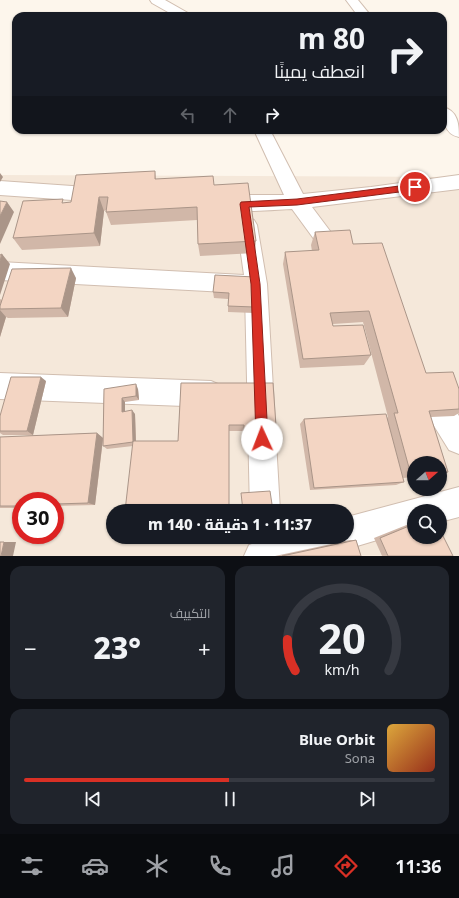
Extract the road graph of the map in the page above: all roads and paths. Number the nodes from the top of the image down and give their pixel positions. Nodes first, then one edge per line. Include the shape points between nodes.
1 (156, 0) edge
2 (352, 0) edge
3 (177, 12) edge
4 (362, 12) edge
5 (447, 117) edge
6 (459, 132) edge
7 (264, 134) edge
8 (459, 182) edge
9 (0, 188) edge
10 (118, 196) edge
11 (205, 201) edge
12 (297, 202) junction
13 (244, 204) junction
14 (0, 271) edge
15 (350, 275) edge
16 (256, 284) junction
17 (414, 371) edge
18 (0, 386) edge
19 (260, 396) junction
20 (459, 440) edge
21 (459, 502) edge
22 (265, 504) edge
23 (447, 505) edge
24 (407, 516) edge
25 (354, 531) edge
26 (293, 544) edge
27 (345, 544) edge
28 (264, 549) edge
29 (345, 556) edge

1 - 3 street
2 - 4 street
5 - 6 street
7 - 12 street
8 - 12 street
9 - 10 street
11 - 13 street
12 - 13 street
12 - 15 street
13 - 16 street
14 - 16 street
16 - 19 street
17 - 20 street
18 - 19 street
19 - 22 street
21 - 23 street
24 - 25 street
26 - 28 street
27 - 29 street

